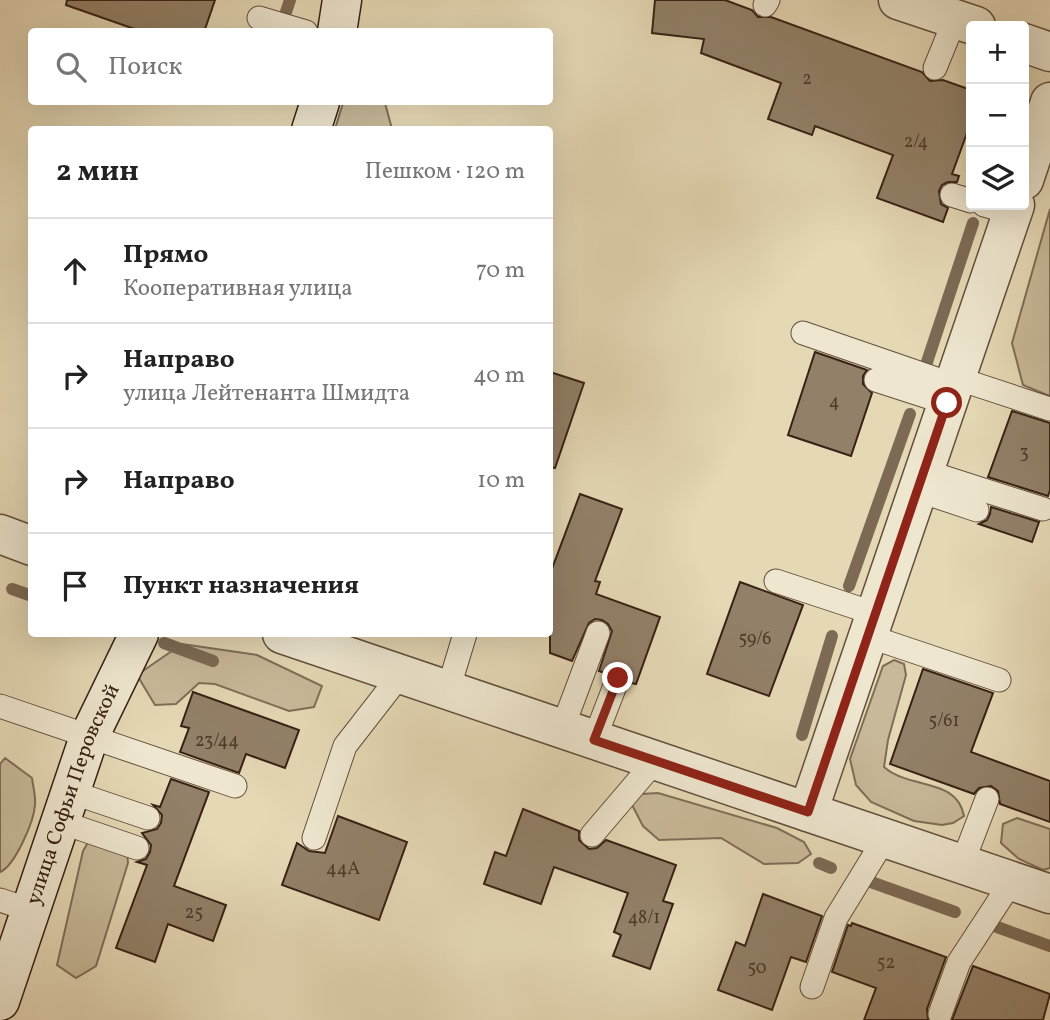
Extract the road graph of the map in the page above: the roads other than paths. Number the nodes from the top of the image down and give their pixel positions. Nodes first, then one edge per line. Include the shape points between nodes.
1 (342, 0) edge
2 (898, 0) edge
3 (259, 18) dead end
4 (966, 23) edge
5 (293, 28) edge
6 (338, 28) edge
7 (1029, 45) edge
8 (1050, 52) edge
9 (935, 68) dead end
10 (1050, 102) edge
11 (1029, 153) edge
12 (1006, 210) edge
13 (803, 333) dead end
14 (876, 380) dead end
15 (953, 389) junction
16 (1050, 409) edge
17 (921, 481) junction
18 (1042, 509) dead end
19 (977, 510) dead end
20 (0, 534) edge
21 (28, 544) edge
22 (776, 581) dead end
23 (872, 625) junction
24 (598, 633) dead end
25 (138, 637) edge
26 (294, 637) edge
27 (464, 637) edge
28 (401, 674) junction
29 (618, 678) dead end
30 (999, 680) dead end
31 (447, 690) junction
32 (0, 706) edge
33 (578, 734) junction
34 (89, 737) junction
35 (656, 760) junction
36 (235, 786) dead end
37 (987, 799) dead end
38 (66, 807) junction
39 (808, 812) junction
40 (148, 818) dead end
41 (592, 835) dead end
42 (314, 838) dead end
43 (885, 838) junction
44 (137, 848) dead end
45 (962, 864) junction
46 (1012, 881) junction
47 (1050, 894) edge
48 (15, 905) edge
49 (812, 987) dead end
50 (0, 1001) edge
51 (940, 1014) dead end

1 - 6 street
2 - 4 street
3 - 5 lane
4 - 9 lane
7 - 8 street
10 - 11 street
12 - 15 street
13 - 15 lane
14 - 15 lane
15 - 16 lane
15 - 17 street
17 - 18 lane
17 - 19 lane
17 - 23 street
20 - 21 street
22 - 23 lane
23 - 30 lane
23 - 39 street
24 - 33 lane
25 - 34 street, улица Софьи Перовской
26 - 28 street
27 - 31 lane
28 - 31 street
28 - 42 lane via 345,746
29 - 33 lane
31 - 33 street
32 - 34 lane
33 - 35 street
34 - 36 lane
34 - 38 street, улица Софьи Перовской
35 - 39 street
35 - 41 lane
37 - 45 lane
38 - 40 lane
38 - 44 lane
38 - 48 street, улица Софьи Перовской
39 - 43 street
43 - 45 street
43 - 49 lane via 836,918
45 - 46 street
46 - 47 street
46 - 51 lane via 959,962
48 - 50 street, улица Софьи Перовской

